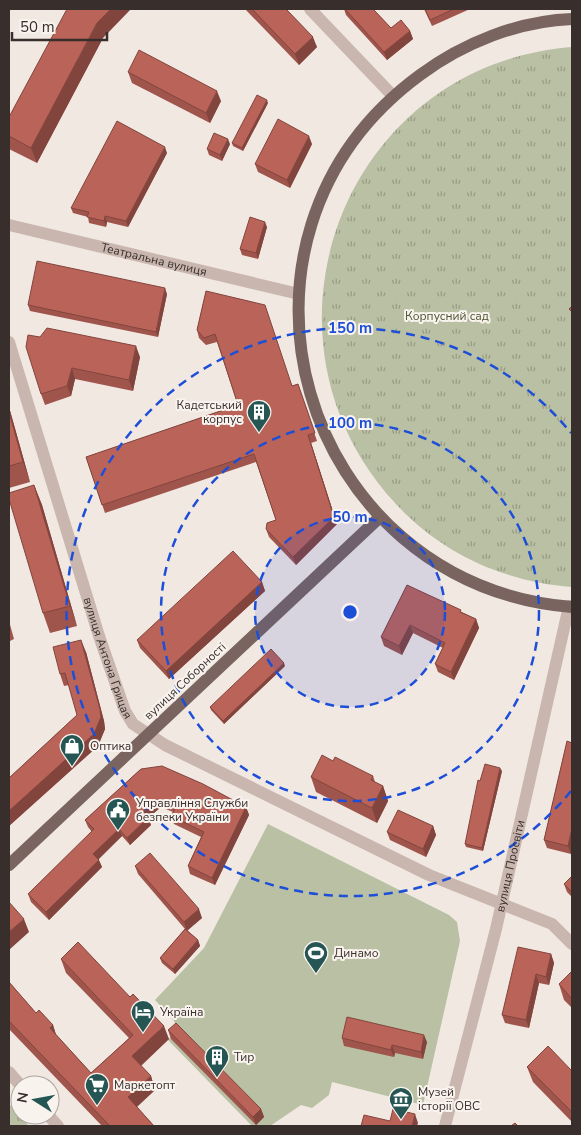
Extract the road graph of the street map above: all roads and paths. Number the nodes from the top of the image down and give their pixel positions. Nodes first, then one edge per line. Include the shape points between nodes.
1 (310, 9) edge
2 (568, 16) edge
3 (393, 96) junction
4 (9, 225) edge
5 (299, 294) junction
6 (9, 342) edge
7 (380, 516) junction
8 (571, 607) edge
9 (148, 734) junction
10 (9, 865) edge
11 (500, 904) junction
12 (572, 944) edge
13 (445, 1126) edge

1 - 3 street
2 - 3 main road via 474,43 426,70
3 - 5 main road via 357,137 327,186 310,230
4 - 5 street, Театральна вулиця
5 - 7 main road via 303,362 315,410 346,474
6 - 9 street, вулиця Антона Грицая via 122,703 132,724
7 - 8 main road via 420,552 470,581 519,598
7 - 9 main road, вулиця Соборності
8 - 11 street, вулиця Просвіти
9 - 10 main road, вулиця Соборності
9 - 11 street, вулиця Антона Грицая via 429,875
11 - 12 street, вулиця Антона Грицая via 552,924
11 - 13 street, вулиця Просвіти

